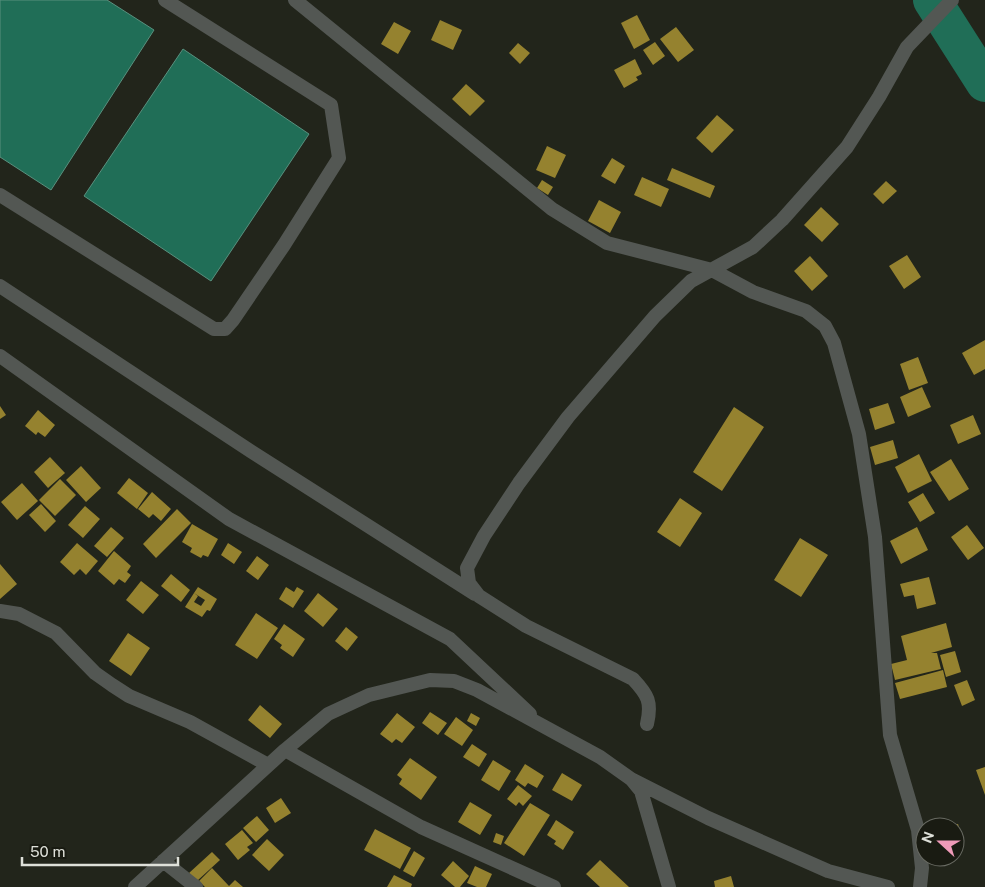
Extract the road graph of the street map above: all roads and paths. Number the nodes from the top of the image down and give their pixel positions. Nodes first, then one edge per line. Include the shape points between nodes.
1 (165, 0) edge
2 (295, 0) edge
3 (952, 0) edge
4 (0, 195) edge
5 (712, 270) junction
6 (0, 286) edge
7 (0, 356) edge
8 (478, 596) junction
9 (0, 611) edge
10 (646, 724) dead end
11 (545, 728) junction
12 (285, 750) junction
13 (268, 765) junction
14 (631, 779) junction
15 (163, 861) junction
16 (135, 887) edge
17 (196, 887) edge
18 (554, 887) edge
19 (669, 887) edge
20 (888, 887) edge
21 (920, 887) edge

1 - 4 street via 331,105 339,158 234,320 225,328 214,329
2 - 5 street via 552,209 607,243
3 - 5 street via 907,47 847,147 754,247
5 - 8 street via 691,281 655,316 568,417 519,482 466,568 469,583
5 - 21 street via 753,292 806,311 825,326 834,343 859,434 875,537 890,735 918,830 922,868
6 - 8 street
7 - 11 street via 229,519 450,639
8 - 10 street via 526,626 633,679 648,700 650,709
9 - 13 street via 19,614 56,633 95,673 129,696 190,722
11 - 12 street via 477,690 454,681 430,680 369,694 328,714
11 - 14 street via 600,757
12 - 13 street
12 - 18 street via 421,827
13 - 15 street
14 - 19 street via 641,791
14 - 20 street via 828,872
15 - 16 street
15 - 17 street

